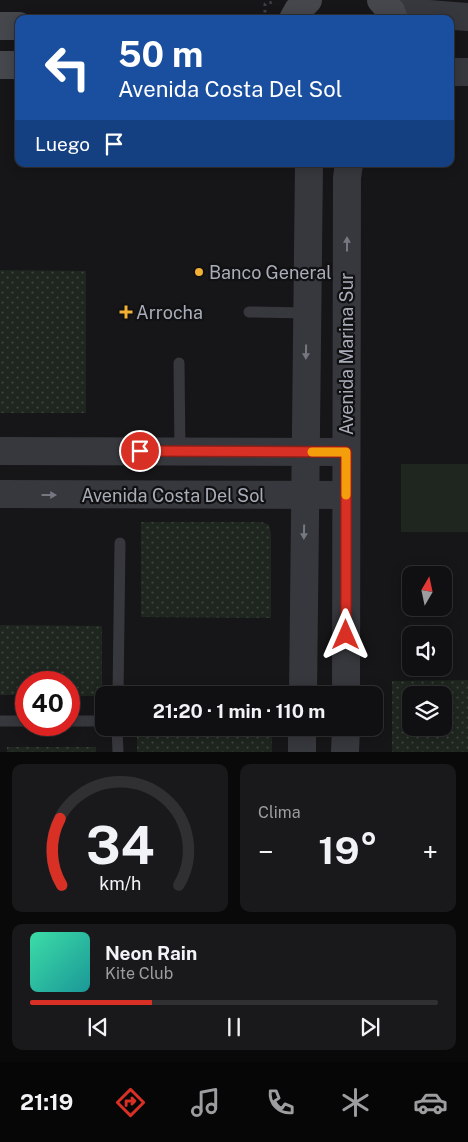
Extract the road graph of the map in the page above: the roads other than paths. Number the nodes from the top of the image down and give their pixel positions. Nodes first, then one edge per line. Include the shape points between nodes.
1 (389, 10) edge
2 (445, 15) edge
3 (454, 16) edge
4 (468, 17) edge
5 (0, 26) edge
6 (15, 26) edge
7 (0, 65) edge
8 (15, 65) edge
9 (454, 72) edge
10 (468, 72) edge
11 (309, 167) edge
12 (349, 167) edge
13 (249, 312) dead end
14 (307, 313) junction
15 (179, 363) dead end
16 (0, 451) edge
17 (100, 451) junction
18 (180, 451) junction
19 (305, 452) junction
20 (346, 452) junction
21 (0, 494) edge
22 (101, 495) junction
23 (305, 495) junction
24 (346, 496) junction
25 (120, 543) dead end
26 (118, 686) edge
27 (303, 686) edge
28 (346, 686) edge
29 (0, 721) edge
30 (15, 721) edge
31 (80, 721) edge
32 (95, 721) edge
33 (117, 736) edge
34 (302, 736) edge
35 (346, 736) edge
36 (118, 752) edge
37 (302, 752) edge
38 (346, 752) edge

1 - 2 street
3 - 4 street
5 - 6 main road
7 - 8 main road
9 - 10 street
11 - 14 street
20 -> 12 street, Avenida Marina Sur
13 - 14 lane
14 -> 19 street
15 - 18 lane
16 - 17 street
17 - 18 street
17 - 22 street
18 - 19 street
19 - 20 street
19 - 23 street
20 - 24 street, Avenida Marina Sur
21 -> 22 street, Avenida Costa Del Sol
22 - 23 street, Avenida Costa Del Sol
23 - 24 street, Avenida Costa Del Sol
23 -> 27 street
24 - 28 street, Avenida Marina Sur
25 - 26 lane
29 - 30 lane
31 - 32 lane
33 - 36 lane
34 - 37 street
35 - 38 street

